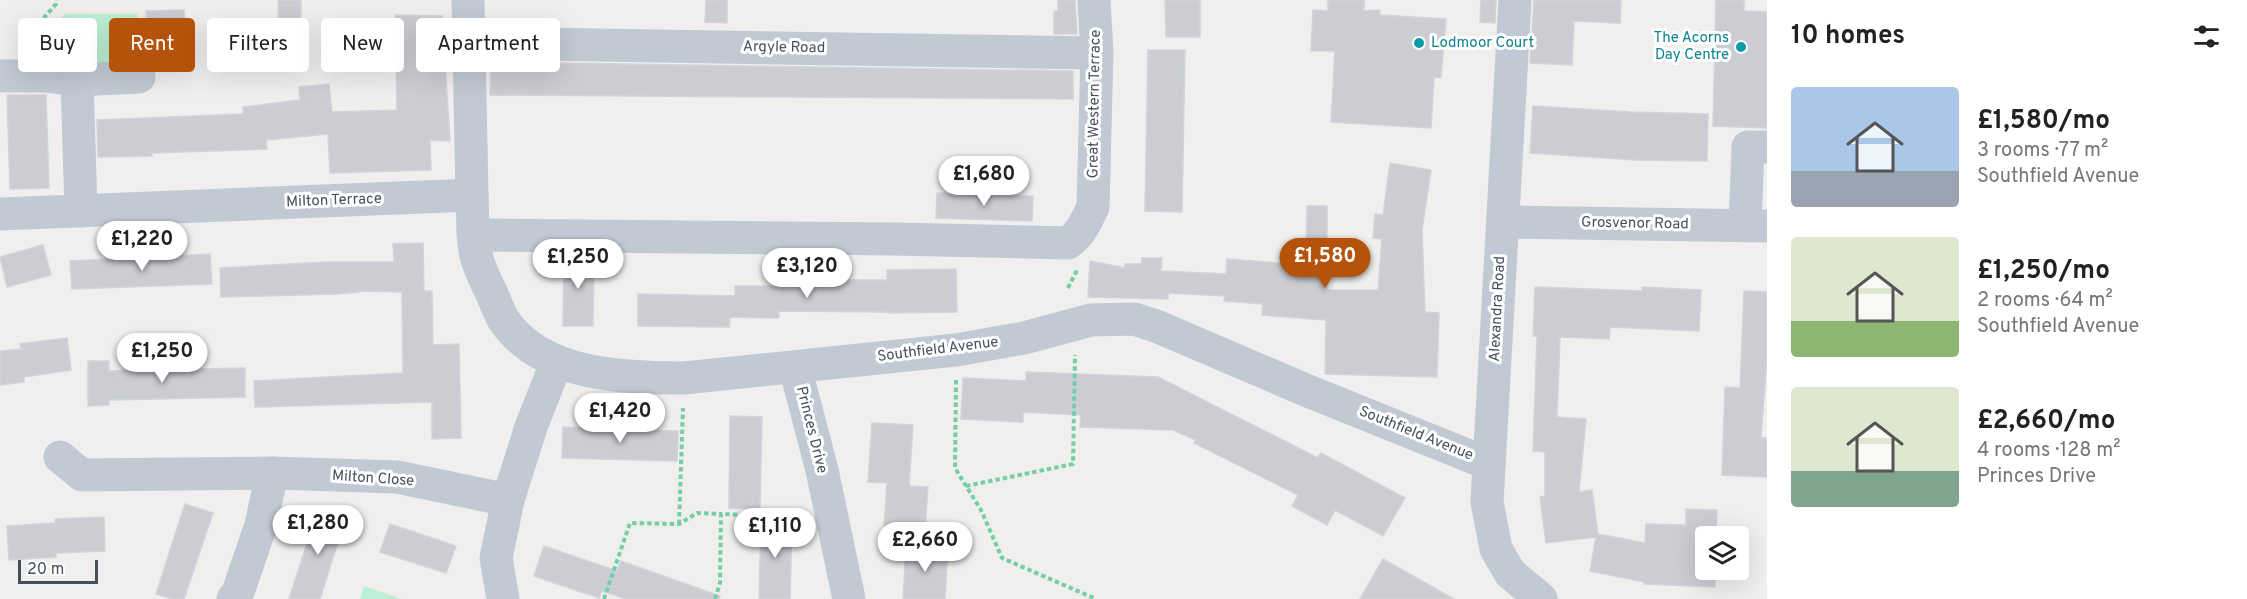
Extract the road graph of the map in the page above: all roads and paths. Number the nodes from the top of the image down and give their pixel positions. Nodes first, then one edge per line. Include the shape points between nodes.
1 (56, 0) edge
2 (468, 0) edge
3 (1094, 0) edge
4 (1514, 16) edge
5 (469, 18) edge
6 (560, 44) edge
7 (1097, 53) junction
8 (470, 72) edge
9 (0, 76) edge
10 (45, 76) junction
11 (140, 78) dead end
12 (77, 80) junction
13 (1767, 147) edge
14 (472, 195) junction
15 (81, 210) junction
16 (0, 214) edge
17 (1503, 222) junction
18 (1756, 226) edge
19 (473, 235) junction
20 (1076, 324) junction
21 (956, 350) junction
22 (557, 362) junction
23 (795, 367) junction
24 (684, 378) junction
25 (60, 457) dead end
26 (1489, 464) junction
27 (272, 473) junction
28 (966, 486) junction
29 (508, 500) junction
30 (720, 514) junction
31 (832, 518) junction
32 (679, 524) junction
33 (233, 599) edge
34 (503, 599) edge
35 (604, 599) edge
36 (714, 599) edge
37 (849, 599) edge
38 (1096, 599) edge
39 (1541, 599) edge

1 - 10 path via 43,19
2 - 5 street
3 - 7 street, Great Western Terrace
4 - 17 street, Alexandra Road
6 - 7 street, Argyle Road
7 - 19 street, Great Western Terrace via 1093,207 1083,228 1068,243
8 - 14 street
9 - 10 street
10 - 12 street
11 - 12 street
12 - 15 street
13 - 18 street via 1748,147
14 - 15 street, Milton Terrace
14 - 19 street, Southfield Avenue
15 - 16 street, Milton Terrace
17 - 18 street, Grosvenor Road
17 - 26 street, Alexandra Road
19 - 22 street, Southfield Avenue via 483,276 504,320 526,344
20 - 21 street, Southfield Avenue
20 - 26 street, Southfield Avenue via 1114,318 1156,326
20 - 28 path via 1073,464
21 - 23 street, Southfield Avenue
21 - 28 path via 955,468
22 - 24 street, Southfield Avenue via 641,378
22 - 29 street
23 - 24 street, Southfield Avenue
23 - 31 street, Princes Drive
24 - 32 path
25 - 27 street, Milton Close via 82,475
26 - 39 street, Alexandra Road via 1487,502 1496,549 1510,573
27 - 29 street, Milton Close via 397,477
27 - 33 street via 261,525
28 - 38 path via 1002,558
29 - 34 street via 496,558
30 - 31 path
30 - 32 path via 697,513
30 - 36 path via 720,583
31 - 37 street, Princes Drive
32 - 35 path via 630,523

